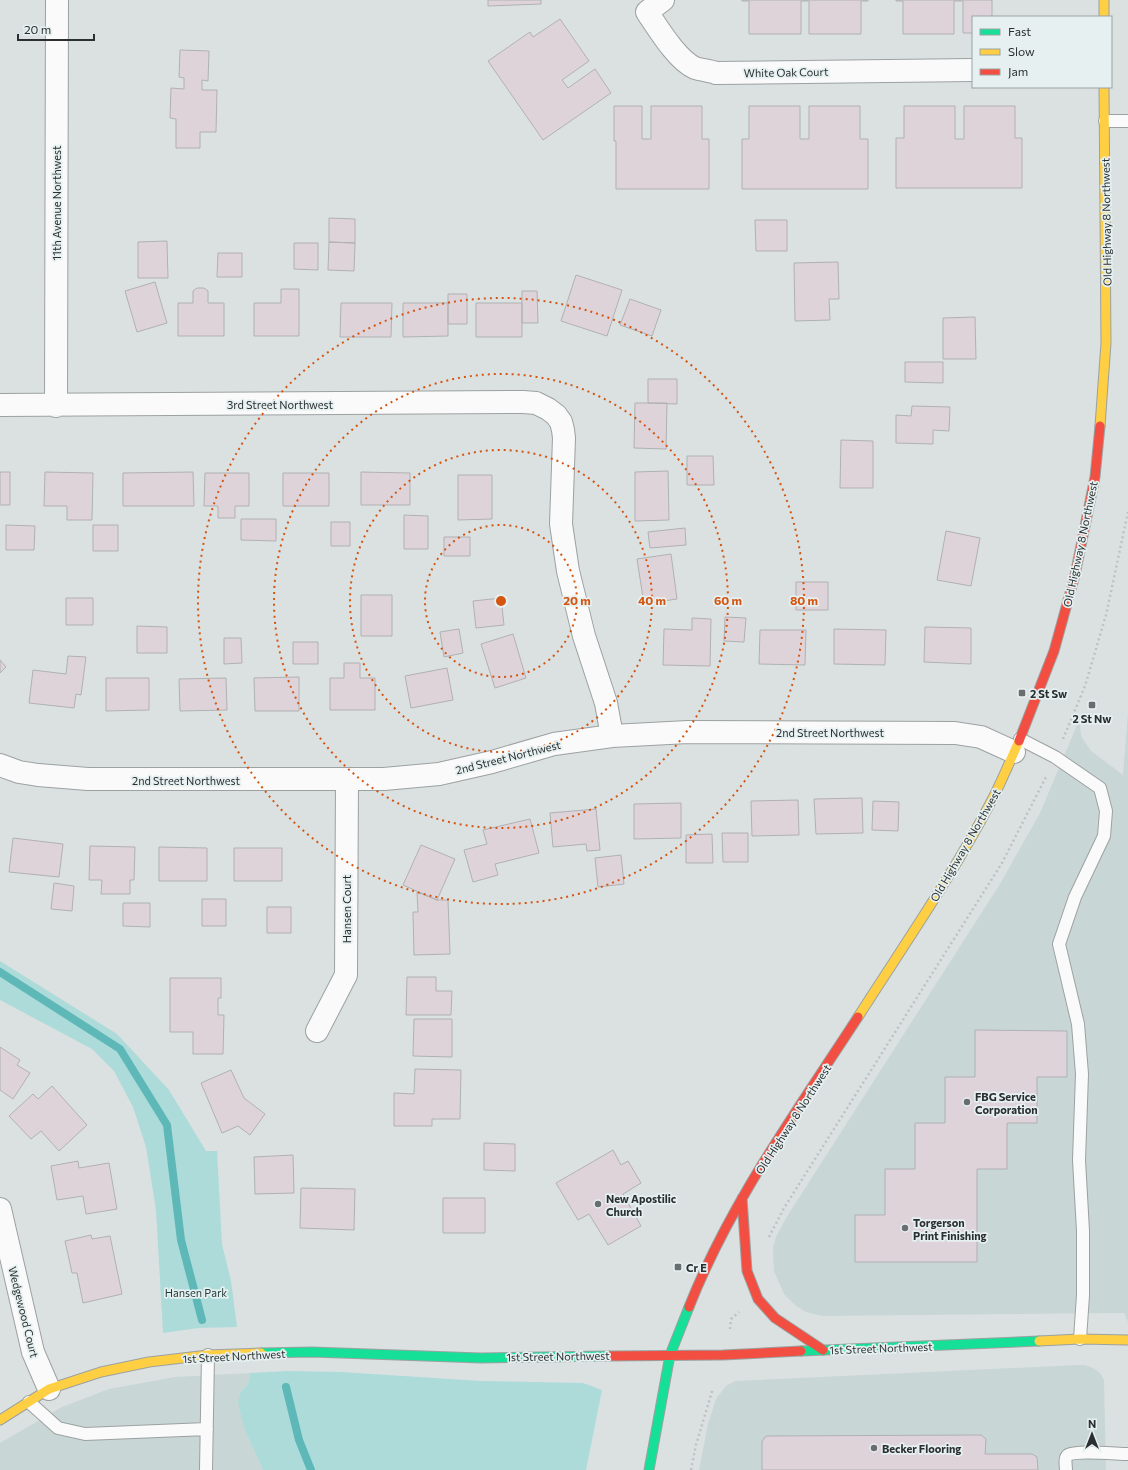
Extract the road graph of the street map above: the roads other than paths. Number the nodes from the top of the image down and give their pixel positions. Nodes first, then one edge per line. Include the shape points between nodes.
1 (57, 0) edge
2 (663, 0) edge
3 (1104, 0) edge
4 (1104, 16) edge
5 (972, 70) edge
6 (1104, 88) edge
7 (1105, 121) junction
8 (1128, 121) edge
9 (0, 405) edge
10 (56, 406) junction
11 (612, 736) junction
12 (1017, 746) junction
13 (0, 765) edge
14 (346, 780) junction
15 (317, 1031) dead end
16 (742, 1196) junction
17 (0, 1209) edge
18 (1080, 1339) junction
19 (1128, 1340) edge
20 (823, 1350) junction
21 (208, 1355) junction
22 (670, 1355) junction
23 (49, 1389) junction
24 (29, 1402) junction
25 (0, 1420) edge
26 (206, 1429) junction
27 (1128, 1454) edge
28 (206, 1470) edge
29 (649, 1470) edge
30 (1066, 1470) edge

1 - 10 street, 11th Avenue Northwest
2 - 5 street, White Oak Court via 647,12 668,42 694,67 716,73
3 - 4 street
6 - 7 street, Old Highway 8 Northwest
7 - 8 lane
7 - 12 street, Old Highway 8 Northwest via 1106,343 1102,412 1094,478 1075,575 1054,651
9 - 10 street, 3rd Street Northwest
10 - 11 street, 3rd Street Northwest via 523,402 536,403 548,409 561,422 564,438 561,524 568,571 584,636 606,703
11 - 12 street, 2nd Street Northwest via 688,732 955,733
11 - 14 street, 2nd Street Northwest via 554,744 439,774
12 - 16 street, Old Highway 8 Northwest via 994,796 931,904
12 - 18 lane via 1055,757 1100,788 1106,811 1104,836 1074,897 1059,944 1078,1024 1082,1074 1079,1160 1083,1295
13 - 14 street, 2nd Street Northwest via 19,772 88,779
14 - 15 street, Hansen Court via 346,976
16 - 20 street via 747,1271 758,1299 776,1318
16 - 22 street, Old Highway 8 Northwest via 698,1284
17 - 23 street, Wedgewood Court via 33,1352
18 - 19 street, 1st Street Northwest
18 - 20 street, 1st Street Northwest
20 - 22 street, 1st Street Northwest
21 - 22 street, 1st Street Northwest via 312,1352 481,1358
21 - 23 street, 1st Street Northwest via 149,1362
21 - 26 lane
22 - 29 street, Old Highway 8 Northwest
23 - 24 street, 1st Street Northwest
24 - 25 street, 1st Street Northwest
24 - 26 lane via 58,1428 85,1434
26 - 28 lane
27 - 30 lane via 1069,1455 1066,1458

